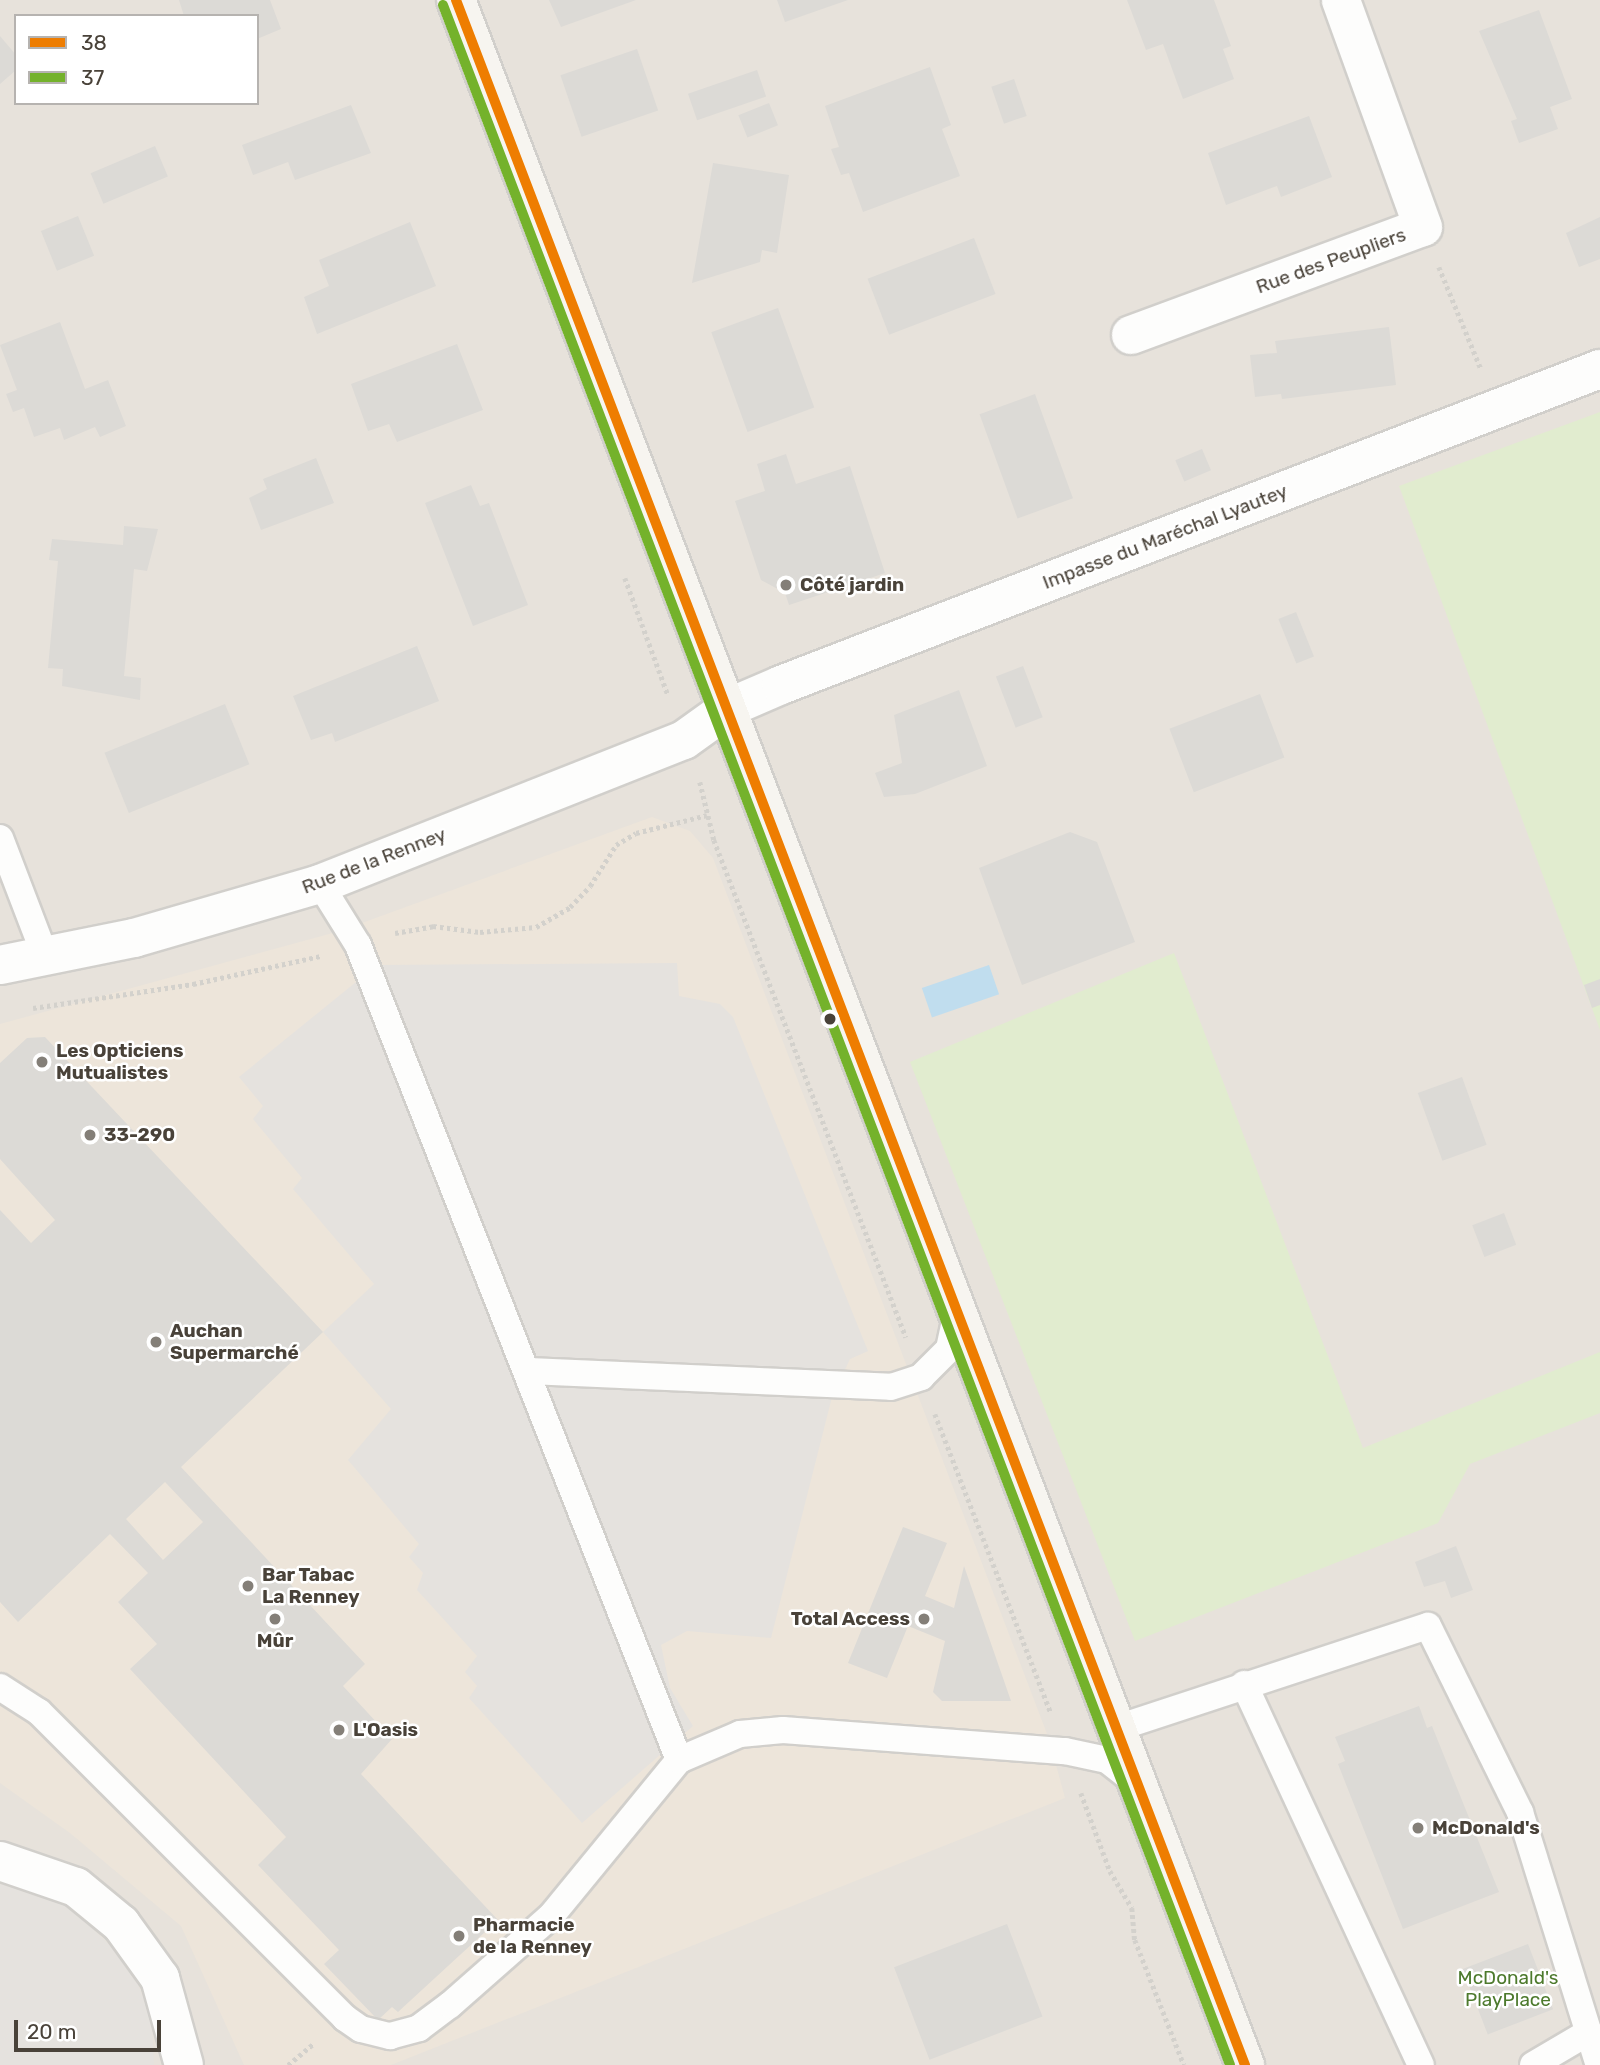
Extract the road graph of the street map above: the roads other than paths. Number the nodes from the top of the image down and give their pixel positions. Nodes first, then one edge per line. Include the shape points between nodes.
1 (456, 0) edge
2 (1353, 3) edge
3 (1131, 335) dead end
4 (1600, 369) edge
5 (730, 707) junction
6 (0, 838) edge
7 (320, 884) junction
8 (45, 956) junction
9 (0, 965) edge
10 (956, 1315) junction
11 (529, 1371) junction
12 (1244, 1684) junction
13 (0, 1688) edge
14 (1117, 1728) junction
15 (678, 1760) junction
16 (1139, 1786) junction
17 (0, 1861) edge
18 (1589, 2032) junction
19 (184, 2065) edge
20 (1245, 2065) edge
21 (1421, 2065) edge
22 (1533, 2065) edge
23 (1599, 2065) edge

1 - 5 main road
2 - 3 street, Rue des Peupliers via 1423,227
4 - 5 street, Impasse du Maréchal Lyautey
5 - 7 street, Rue de la Renney via 684,740
5 - 10 main road
6 - 8 lane
7 - 8 street, Rue de la Renney via 134,938
7 - 11 lane via 358,945
8 - 9 street, Rue de la Renney
10 - 11 lane via 950,1349 921,1377 891,1387
10 - 14 main road
11 - 15 lane
12 - 14 lane
12 - 18 lane via 1428,1626 1520,1812
12 - 21 lane
13 - 15 lane via 39,1712 345,2018 361,2029 390,2036 419,2028 552,1915
14 - 16 main road
15 - 16 lane via 740,1734 783,1730 1065,1751 1107,1760
16 - 20 main road
17 - 19 street via 76,1888 121,1924 160,1979
18 - 22 lane
18 - 23 lane

